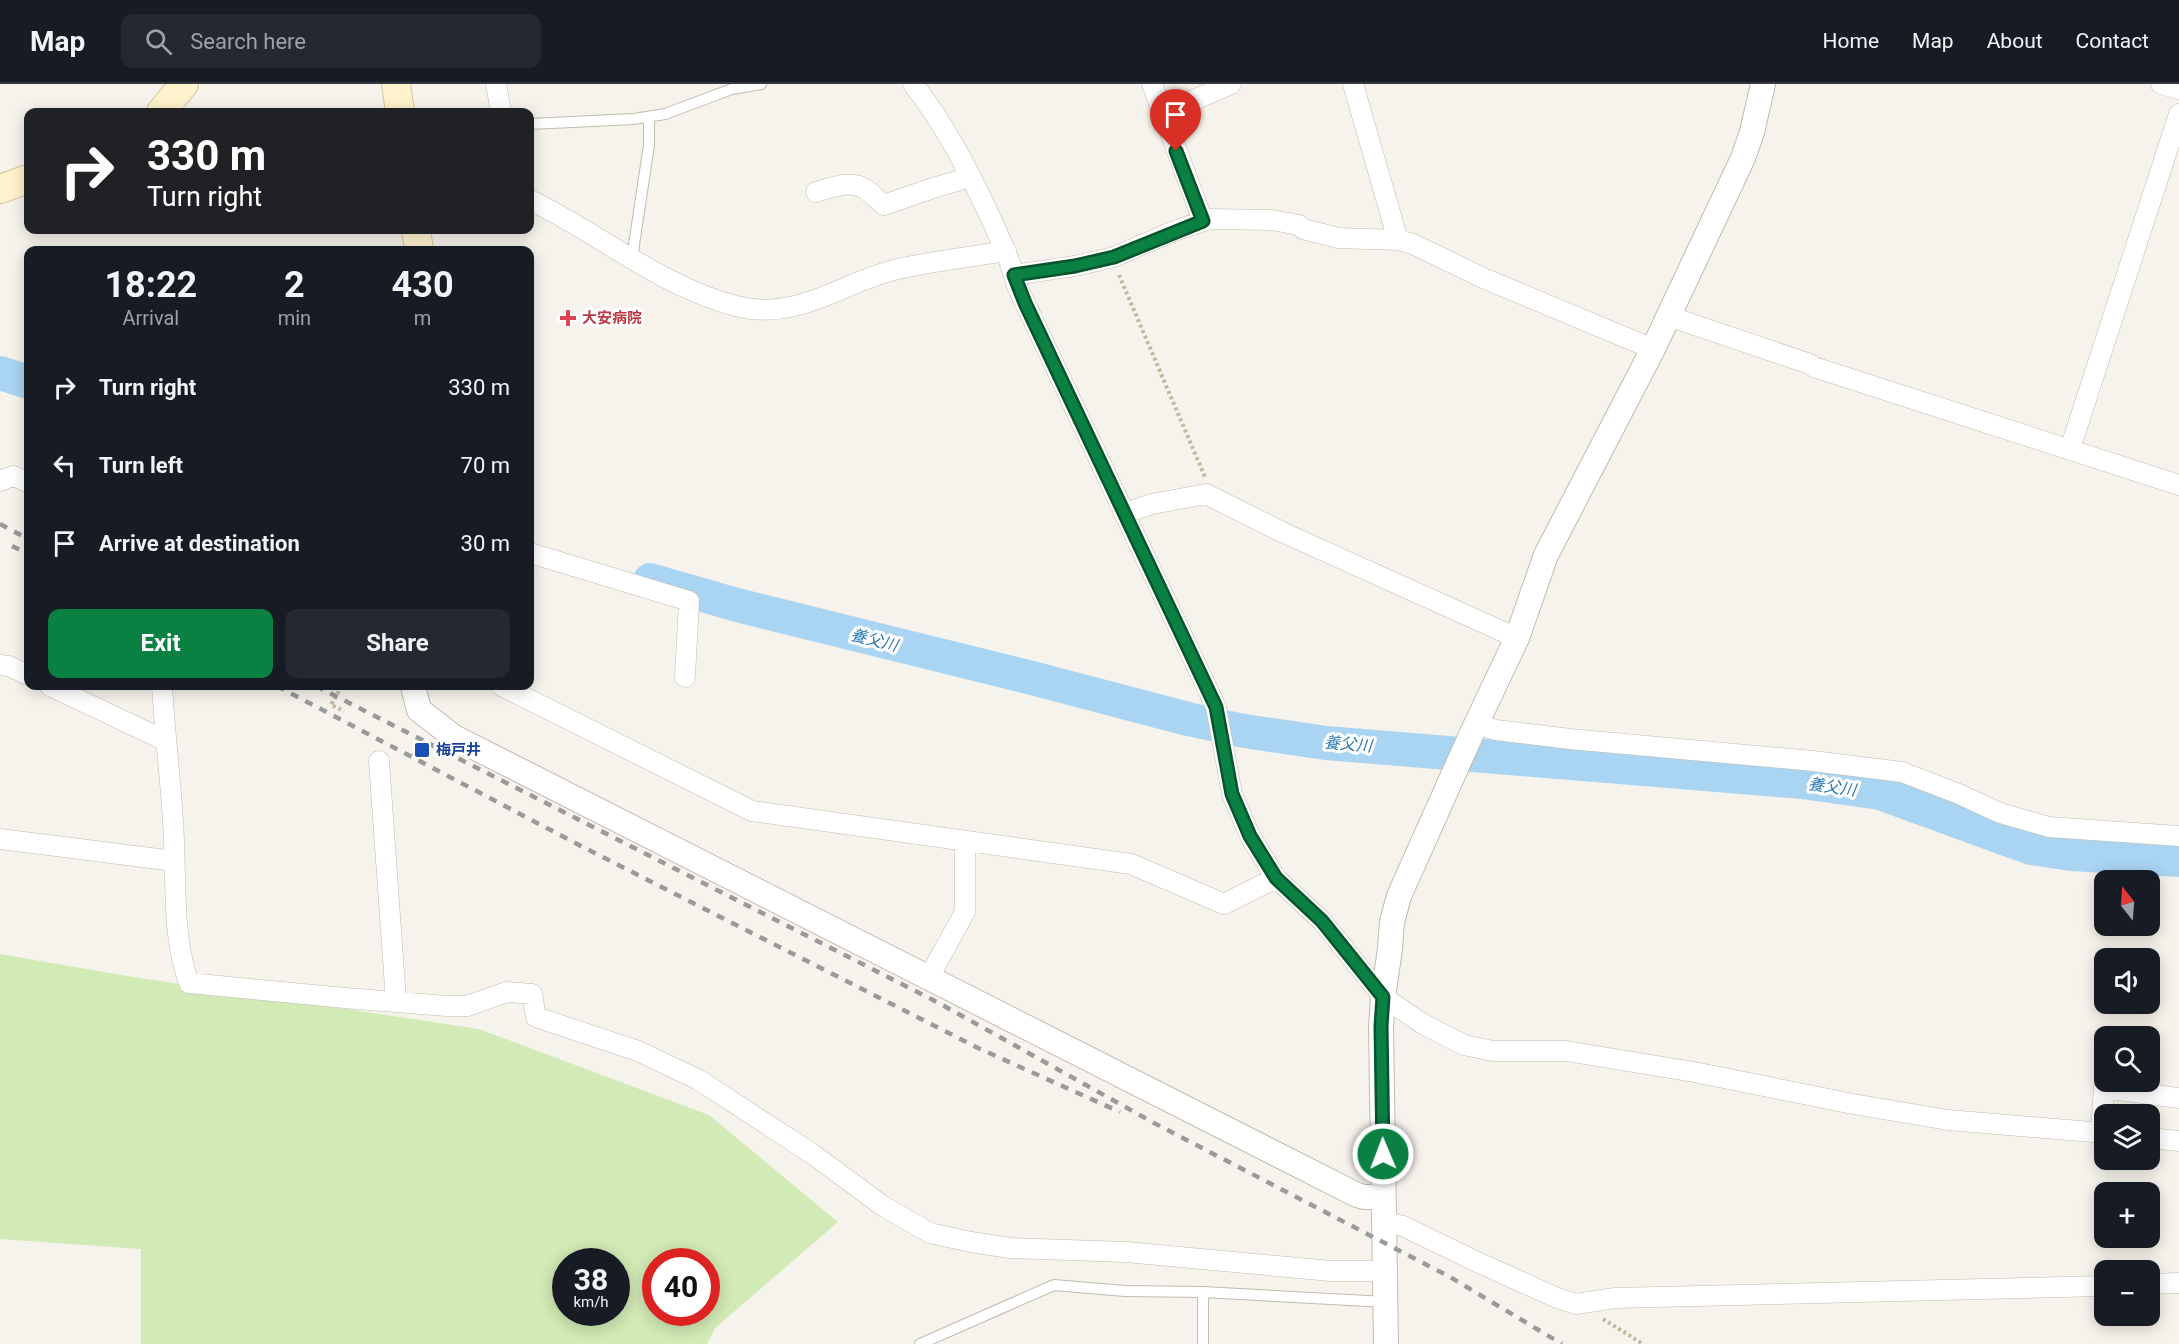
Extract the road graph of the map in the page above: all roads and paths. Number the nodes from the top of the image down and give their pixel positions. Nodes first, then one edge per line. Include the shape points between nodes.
1 (184, 84) edge
2 (396, 84) edge
3 (496, 84) edge
4 (760, 84) edge
5 (913, 84) edge
6 (1152, 84) edge
7 (1231, 84) edge
8 (1353, 84) edge
9 (1763, 84) edge
10 (2160, 84) edge
11 (2179, 89) edge
12 (164, 108) edge
13 (399, 108) edge
14 (500, 108) edge
15 (1162, 113) junction
16 (2179, 114) edge
17 (649, 117) junction
18 (534, 124) edge
19 (971, 177) junction
20 (24, 180) edge
21 (0, 189) edge
22 (816, 192) dead end
23 (534, 203) edge
24 (1203, 221) junction
25 (1398, 240) junction
26 (1006, 251) junction
27 (1114, 257) junction
28 (632, 258) junction
29 (1014, 275) junction
30 (1668, 316) junction
31 (1653, 349) junction
32 (2070, 449) junction
33 (24, 480) edge
34 (0, 481) edge
35 (2179, 485) edge
36 (1206, 495) junction
37 (1125, 513) junction
38 (534, 554) edge
39 (1517, 638) junction
40 (0, 665) edge
41 (24, 673) edge
42 (685, 677) dead end
43 (58, 690) edge
44 (162, 690) edge
45 (340, 690) edge
46 (414, 690) edge
47 (510, 690) edge
48 (344, 711) dead end
49 (1474, 730) junction
50 (166, 741) junction
51 (379, 761) dead end
52 (2179, 836) edge
53 (0, 840) edge
54 (965, 841) junction
55 (174, 861) junction
56 (1276, 878) junction
57 (929, 977) junction
58 (1383, 997) junction
59 (396, 1001) junction
60 (2179, 1098) edge
61 (2104, 1104) edge
62 (2094, 1131) edge
63 (2160, 1139) edge
64 (2179, 1141) edge
65 (1383, 1197) junction
66 (1384, 1222) junction
67 (1385, 1271) junction
68 (2179, 1283) edge
69 (2160, 1284) edge
70 (2094, 1286) edge
71 (1203, 1292) junction
72 (1386, 1302) junction
73 (1576, 1304) junction
74 (920, 1344) edge
75 (1203, 1344) edge
76 (1386, 1344) edge
77 (1643, 1344) edge

1 - 12 main road
2 - 13 main road
3 - 14 street
4 - 17 lane via 732,89
5 - 19 street
6 - 15 street
7 - 15 street
8 - 25 street
9 - 30 street via 1743,158
10 - 11 street
15 - 24 street
16 - 32 street
17 - 18 lane
17 - 28 lane via 649,145
19 - 22 street via 884,205 856,185
19 - 26 street
20 - 21 main road
23 - 28 street
24 - 25 street via 1272,220 1338,237
24 - 27 street
25 - 31 street
26 - 28 street via 898,269 813,302 762,310 737,306 679,285
26 - 29 street
27 - 29 street
27 - 36 path via 1119,279 1205,476
29 - 37 street
30 - 31 street
30 - 32 street
31 - 39 street via 1546,555
32 - 35 street
33 - 34 street via 13,476
36 - 37 street via 1186,496
36 - 39 street
37 - 56 street via 1216,707 1232,794 1250,836
38 - 42 street via 689,601
39 - 49 street
40 - 41 street
43 - 50 street
44 - 50 street
45 - 48 path via 332,705
46 - 57 street via 418,710 454,737
47 - 54 street via 752,812
49 - 52 street via 1902,772 2000,813 2049,827
49 - 58 street via 1399,897
50 - 55 street
51 - 59 street
53 - 55 street
54 - 56 street via 1131,864 1224,904
54 - 57 street via 964,912
55 - 59 street via 177,917 189,983
56 - 58 street via 1322,921
57 - 65 street via 1357,1195
58 - 62 street via 1422,1024 1464,1045 1493,1051 1566,1052 1948,1120
58 - 65 street
59 - 67 street via 468,1006 507,992 532,994 536,1017 638,1051 699,1080 811,1153 883,1206 930,1233 1010,1248 1126,1252 1331,1271
60 - 61 street via 2104,1088
63 - 64 street
65 - 66 street
66 - 67 street
66 - 73 street via 1403,1226
67 - 72 street
68 - 69 street
70 - 73 street via 1615,1298
71 - 72 lane
71 - 74 lane via 1054,1285
71 - 75 lane
72 - 76 street
73 - 77 path

